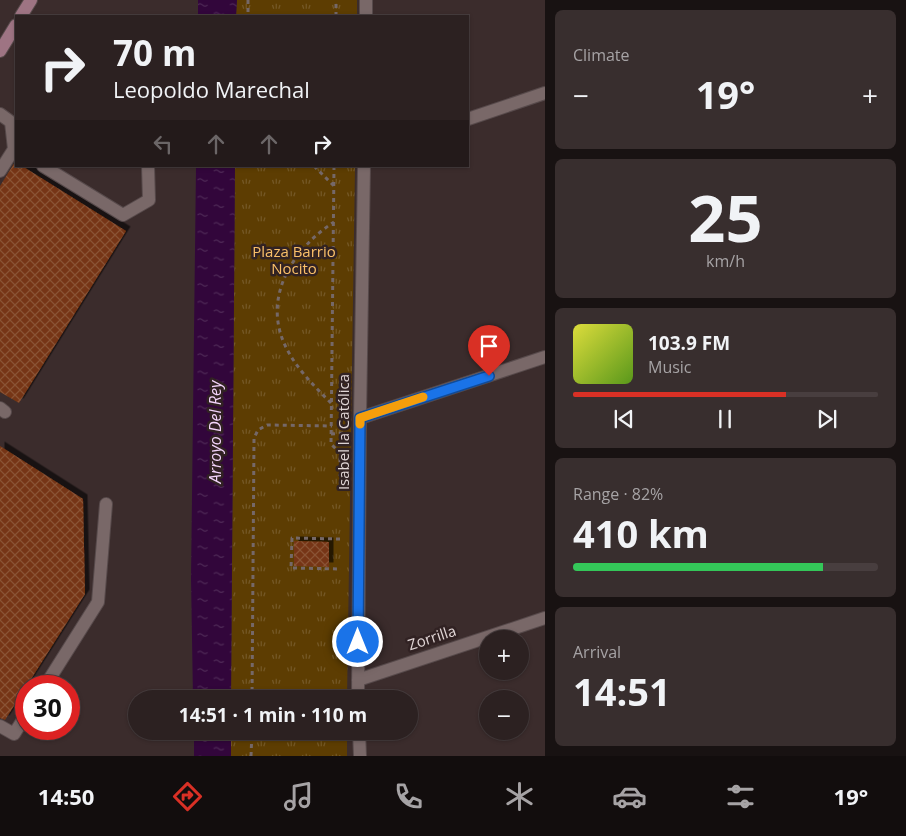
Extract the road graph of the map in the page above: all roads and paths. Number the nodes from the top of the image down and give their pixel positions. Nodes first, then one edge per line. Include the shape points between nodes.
1 (32, 0) edge
2 (248, 0) edge
3 (336, 0) edge
4 (366, 0) edge
5 (22, 15) edge
6 (248, 15) edge
7 (336, 15) edge
8 (366, 15) edge
9 (15, 26) edge
10 (0, 51) edge
11 (545, 92) edge
12 (0, 114) edge
13 (469, 119) edge
14 (15, 149) edge
15 (45, 167) edge
16 (148, 167) edge
17 (315, 167) edge
18 (334, 167) edge
19 (364, 167) edge
20 (0, 171) edge
21 (334, 186) junction
22 (334, 222) junction
23 (545, 357) edge
24 (332, 404) junction
25 (360, 418) junction
26 (332, 426) junction
27 (340, 482) dead end
28 (106, 504) dead end
29 (340, 530) dead end
30 (340, 539) junction
31 (340, 547) dead end
32 (340, 562) dead end
33 (545, 618) edge
34 (52, 675) edge
35 (358, 680) junction
36 (252, 690) edge
37 (358, 690) edge
38 (0, 726) edge
39 (15, 732) edge
40 (252, 740) edge
41 (359, 740) edge
42 (251, 756) edge
43 (360, 756) edge

1 - 5 street
2 - 6 path
3 - 7 path
4 - 8 street
9 - 10 street
11 - 13 street
12 - 14 street via 11,122
14 - 20 street
15 - 16 street via 123,215 149,200
17 - 21 path
18 - 21 path
19 - 25 street, Isabel la Católica
21 - 22 path
22 - 24 path
22 - 24 path via 298,252 281,284 277,300 284,344 305,376
23 - 25 street
24 - 26 path
25 - 35 street, Isabel la Católica
26 - 27 path via 331,444 340,453
26 - 36 path via 267,425 258,430 254,438
28 - 34 street via 98,602
29 - 30 path
30 - 31 path
30 - 32 path via 292,538 292,568 341,569
33 - 35 street, Zorrilla
35 - 37 street, Isabel la Católica
38 - 39 street
40 - 42 path
41 - 43 street

